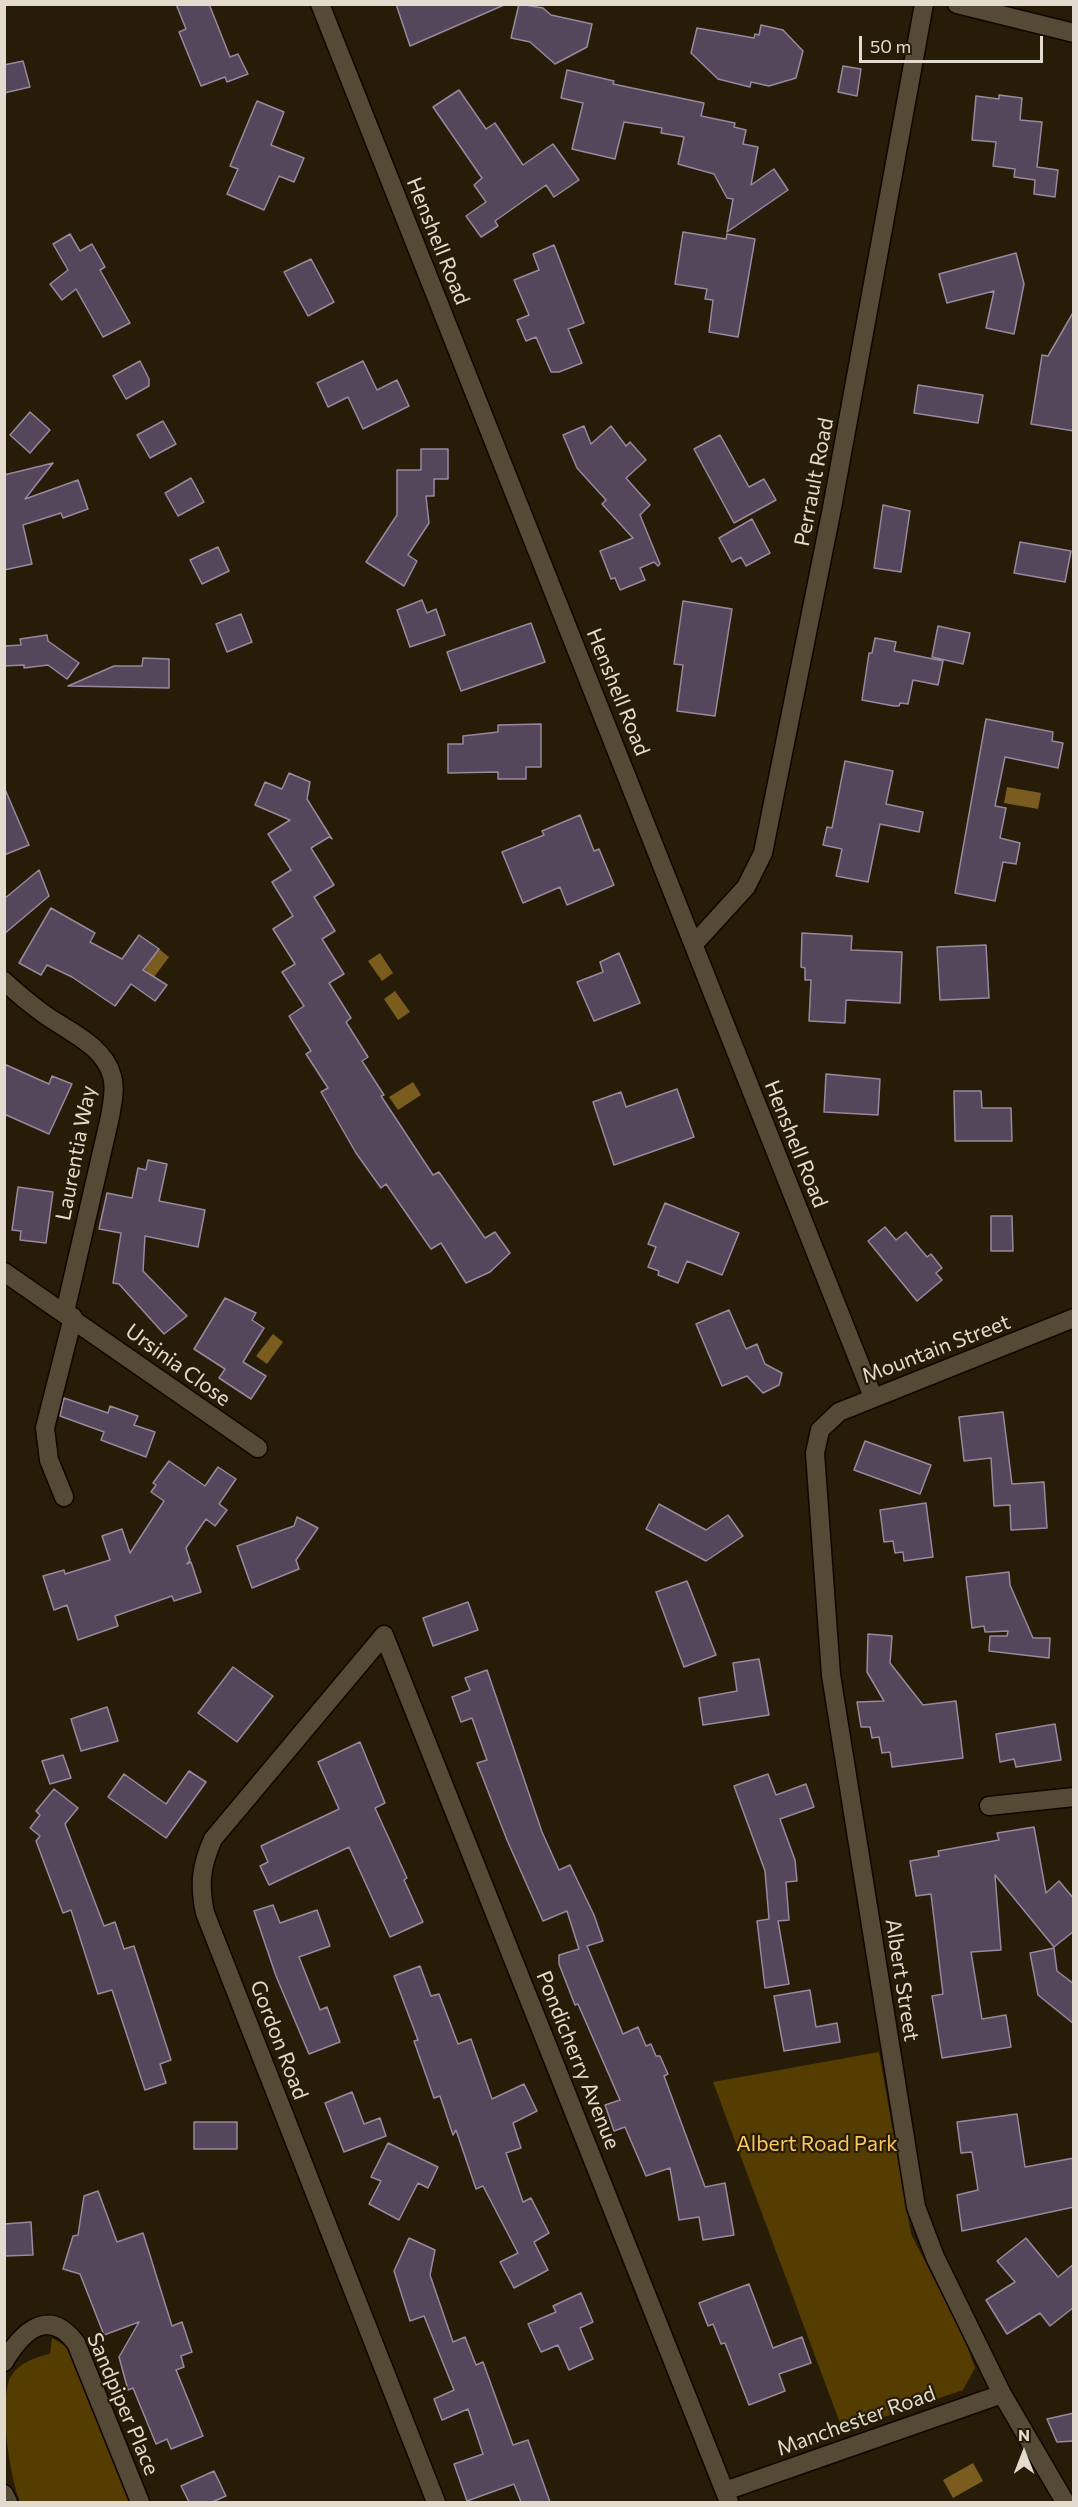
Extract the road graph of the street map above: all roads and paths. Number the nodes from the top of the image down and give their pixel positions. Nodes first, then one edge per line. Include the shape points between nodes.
1 (320, 4) edge
2 (924, 4) edge
3 (957, 4) edge
4 (1074, 33) edge
5 (694, 944) junction
6 (4, 981) edge
7 (4, 1272) edge
8 (69, 1315) junction
9 (1074, 1318) edge
10 (873, 1398) junction
11 (819, 1430) joint
12 (258, 1448) dead end
13 (64, 1497) dead end
14 (384, 1635) joint
15 (1074, 1797) edge
16 (988, 1806) dead end
17 (4, 2361) edge
18 (1002, 2394) junction
19 (4, 2494) edge
20 (727, 2497) edge
21 (8, 2502) edge
22 (140, 2502) edge
23 (436, 2502) edge
24 (1065, 2502) edge

1 - 5 street, Henshell Road
2 - 5 street, Perrault Road via 832,508 763,853 746,887
3 - 4 street
5 - 10 street, Henshell Road
6 - 8 street, Laurentia Way via 44,1015 92,1046 102,1055 112,1075 110,1117
7 - 8 street, Ursinia Close
8 - 12 street, Ursinia Close
8 - 13 street, Laurentia Way via 45,1428 49,1460
9 - 10 street, Mountain Street
10 - 11 street, Mountain Street via 839,1412
11 - 18 street, Albert Street via 816,1486 831,1675 916,2207 935,2258
14 - 20 street, Pondicherry Avenue
14 - 23 street, Gordon Road via 213,1839 202,1864 199,1888 205,1913
15 - 16 street
17 - 22 street, Sandpiper Place via 23,2336 40,2325 55,2326 69,2333
18 - 20 street, Manchester Road
18 - 24 street, Albert Street
19 - 21 street

